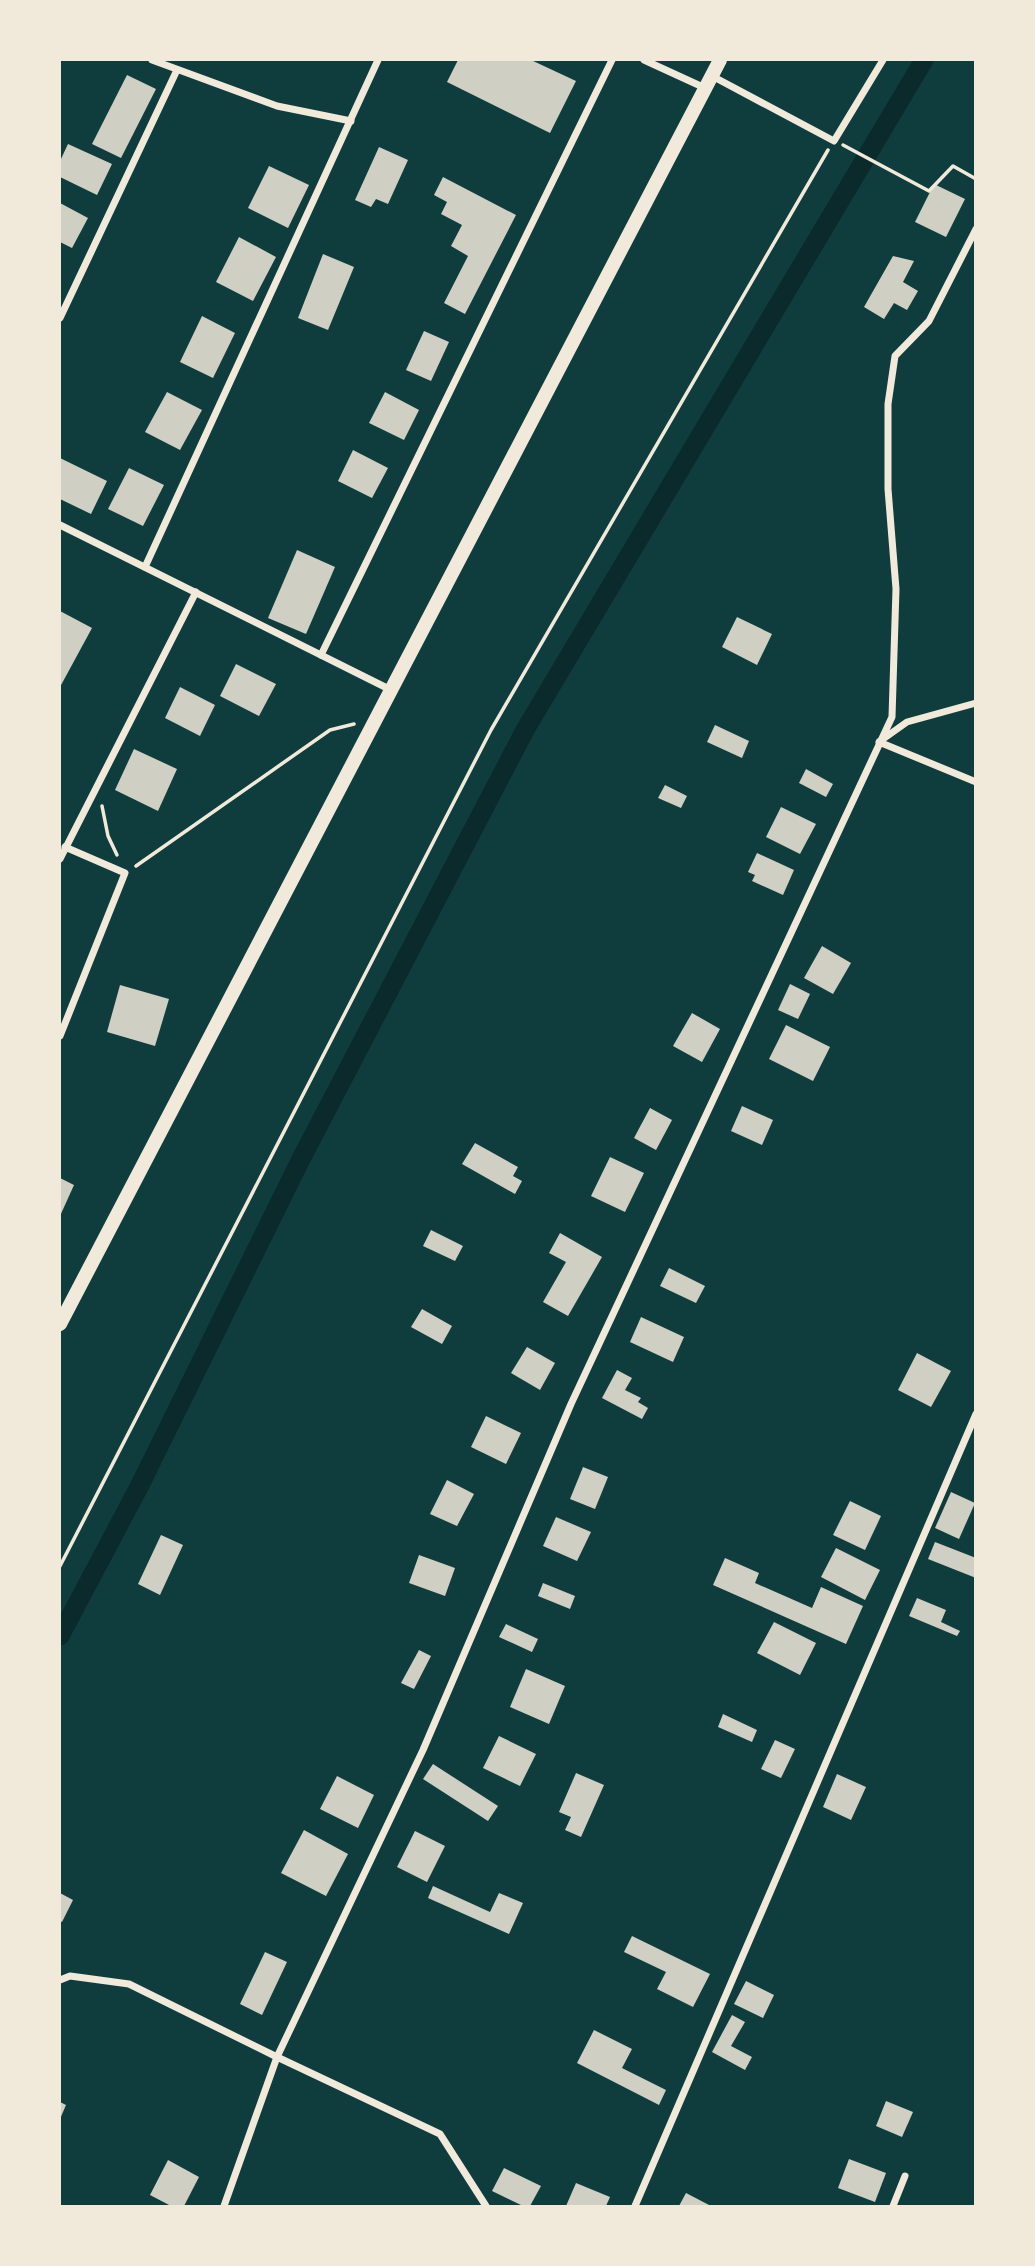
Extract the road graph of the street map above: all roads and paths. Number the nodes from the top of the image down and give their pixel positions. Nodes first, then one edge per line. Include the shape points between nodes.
1 (152, 60) edge
2 (378, 60) edge
3 (612, 60) edge
4 (644, 60) edge
5 (720, 60) edge
6 (883, 60) edge
7 (177, 70) junction
8 (708, 82) junction
9 (351, 121) junction
10 (835, 141) junction
11 (975, 179) edge
12 (975, 229) edge
13 (60, 318) edge
14 (60, 525) edge
15 (145, 567) junction
16 (196, 592) junction
17 (321, 655) junction
18 (392, 690) junction
19 (975, 703) edge
20 (376, 719) junction
21 (879, 742) junction
22 (975, 782) edge
23 (98, 784) junction
24 (65, 847) junction
25 (60, 859) edge
26 (125, 873) junction
27 (60, 1009) edge
28 (70, 1011) junction
29 (60, 1036) edge
30 (60, 1324) edge
31 (975, 1414) edge
32 (60, 1566) edge
33 (60, 1980) edge
34 (277, 2057) junction
35 (905, 2176) dead end
36 (223, 2207) edge
37 (486, 2207) edge
38 (635, 2207) edge
39 (893, 2207) edge

1 - 7 street
2 - 9 street
3 - 17 street
4 - 8 street
5 - 8 main road
6 - 10 street
7 - 9 street via 277,106
7 - 13 street
8 - 10 street
8 - 18 main road
9 - 15 street
10 - 11 path via 929,191 953,166
10 - 32 path via 491,730
12 - 21 street via 929,321 895,356 888,404 888,489 896,589 892,717
14 - 15 street
15 - 16 street
16 - 17 street
16 - 23 street
17 - 18 street
18 - 20 main road
19 - 21 street via 907,722
20 - 26 path via 330,730
20 - 30 main road
21 - 22 street
21 - 34 street via 571,1405 423,1750
23 - 24 street
23 - 26 path via 108,836
24 - 25 street
24 - 26 street
26 - 28 street
27 - 28 street
28 - 29 street
31 - 38 street
33 - 34 street via 70,1976 129,1983
34 - 36 street
34 - 37 street via 440,2134
35 - 39 street

